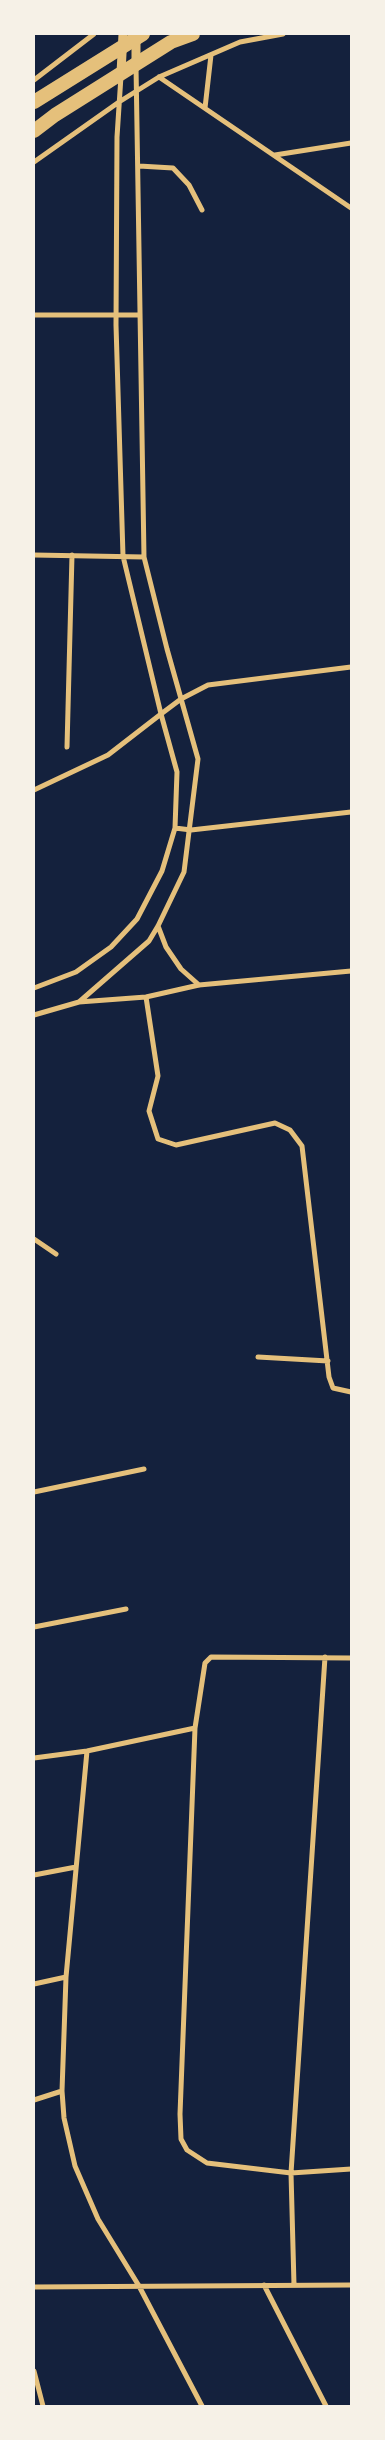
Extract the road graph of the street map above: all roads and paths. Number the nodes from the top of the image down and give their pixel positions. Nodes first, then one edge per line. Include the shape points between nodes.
1 (94, 34) edge
2 (193, 34) edge
3 (283, 34) edge
4 (132, 37) edge
5 (210, 55) junction
6 (136, 64) junction
7 (121, 73) junction
8 (158, 77) junction
9 (34, 80) edge
10 (135, 92) junction
11 (34, 102) edge
12 (119, 102) junction
13 (205, 108) junction
14 (34, 131) edge
15 (351, 143) edge
16 (275, 155) junction
17 (34, 162) edge
18 (139, 166) junction
19 (351, 208) edge
20 (202, 210) dead end
21 (116, 314) junction
22 (34, 315) edge
23 (140, 315) junction
24 (34, 555) edge
25 (72, 555) junction
26 (123, 556) junction
27 (144, 557) junction
28 (351, 667) edge
29 (181, 699) junction
30 (160, 714) junction
31 (67, 747) dead end
32 (34, 790) edge
33 (351, 812) edge
34 (174, 828) junction
35 (190, 830) junction
36 (158, 926) junction
37 (351, 971) edge
38 (200, 985) junction
39 (34, 988) edge
40 (146, 997) junction
41 (79, 1002) junction
42 (34, 1015) edge
43 (34, 1239) edge
44 (56, 1254) dead end
45 (258, 1356) dead end
46 (328, 1361) junction
47 (351, 1392) edge
48 (144, 1470) dead end
49 (34, 1492) edge
50 (126, 1609) dead end
51 (34, 1627) edge
52 (325, 1657) junction
53 (351, 1658) edge
54 (196, 1728) junction
55 (88, 1751) junction
56 (34, 1758) edge
57 (76, 1867) junction
58 (34, 1875) edge
59 (66, 1977) junction
60 (34, 1984) edge
61 (62, 2091) junction
62 (34, 2100) edge
63 (351, 2169) edge
64 (291, 2173) junction
65 (264, 2285) junction
66 (294, 2285) junction
67 (351, 2285) edge
68 (139, 2286) junction
69 (34, 2287) edge
70 (34, 2371) edge
71 (35, 2381) edge
72 (43, 2406) edge
73 (202, 2406) edge
74 (326, 2406) edge

1 - 9 street
2 - 6 highway via 172,42
3 - 5 street via 240,42
4 - 6 street
4 - 7 street
4 - 11 highway
5 - 8 street
5 - 13 street
6 - 7 highway
6 - 10 street
7 - 12 street
7 - 14 highway
8 - 10 street
8 - 13 street
10 - 12 street
10 - 18 street
12 - 17 street
12 - 21 street
13 - 16 street
15 - 16 street
16 - 19 street
18 - 20 street via 173,168 189,185
18 - 23 street
21 - 22 street
21 - 23 street
21 - 26 street
23 - 27 street
24 - 25 street
25 - 26 street
25 - 31 street
26 - 27 street
26 - 30 street
27 - 29 street
28 - 29 street via 208,685
29 - 30 street
29 - 35 street via 198,759
30 - 32 street via 108,755
30 - 34 street via 177,772
33 - 35 street
34 - 35 street
34 - 39 street via 162,871 137,919 111,947 76,972
35 - 36 street via 184,872
36 - 38 street via 166,947 181,968
36 - 41 street via 149,940
37 - 38 street
38 - 40 street
40 - 41 street
40 - 46 street via 158,1076 149,1110 158,1138 176,1145 275,1123 290,1130 302,1146
41 - 42 street
43 - 44 street
45 - 46 street
46 - 47 street via 331,1386
48 - 49 street
50 - 51 street
52 - 53 street
52 - 54 street via 212,1657 203,1668
52 - 64 street
54 - 55 street
54 - 64 street via 181,2139 187,2150 207,2163
55 - 56 street
55 - 57 street
57 - 58 street
57 - 59 street
59 - 60 street
59 - 61 street
61 - 62 street
61 - 68 street via 64,2118 75,2166 98,2219
63 - 64 street
64 - 66 street
65 - 66 street
65 - 68 street
65 - 74 street
66 - 67 street
68 - 69 street
68 - 73 street
70 - 71 street
71 - 72 street

